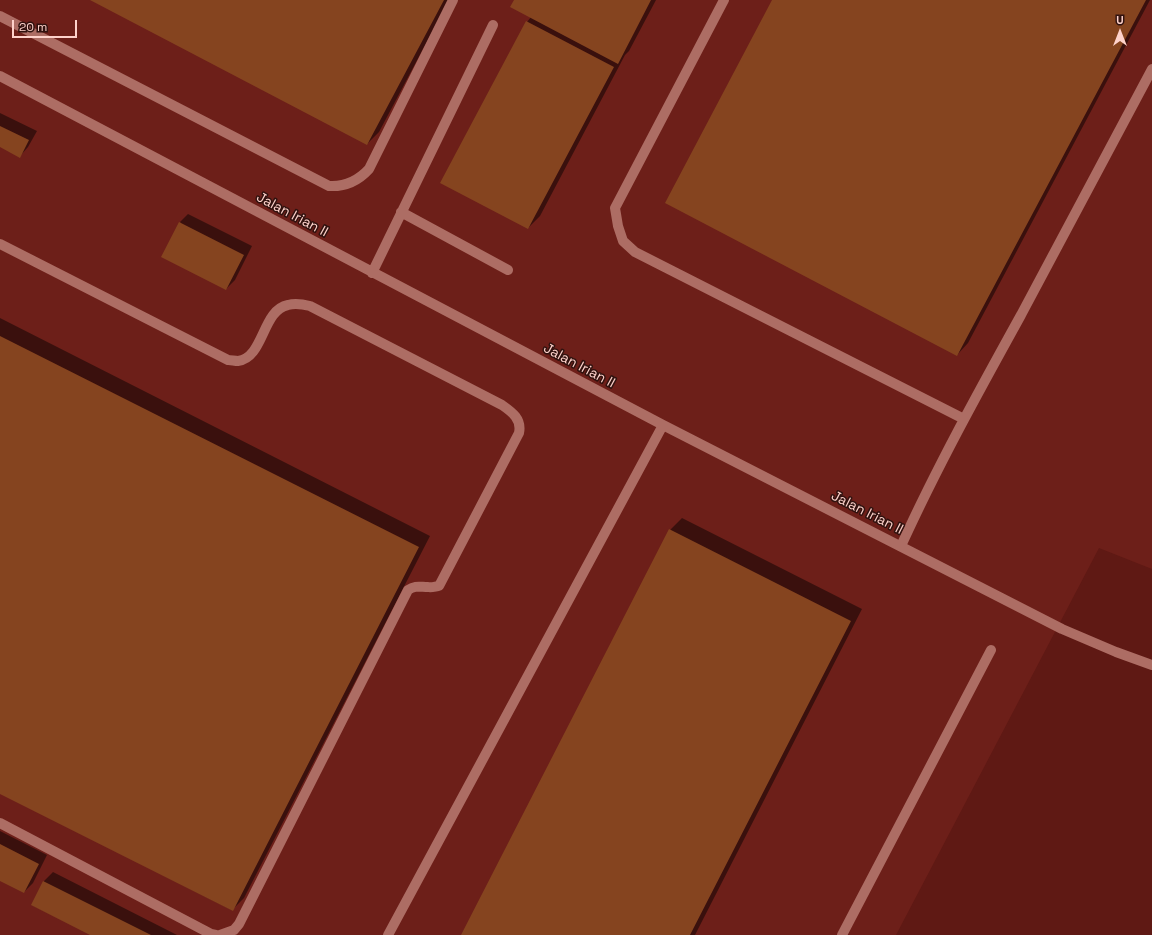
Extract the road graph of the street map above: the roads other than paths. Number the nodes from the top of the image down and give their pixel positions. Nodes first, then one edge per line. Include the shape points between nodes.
1 (453, 0) edge
2 (724, 0) edge
3 (0, 16) edge
4 (493, 25) dead end
5 (1152, 69) edge
6 (0, 76) edge
7 (401, 212) junction
8 (0, 244) edge
9 (508, 270) dead end
10 (372, 273) junction
11 (964, 419) junction
12 (663, 425) junction
13 (901, 546) junction
14 (991, 650) dead end
15 (1152, 665) edge
16 (0, 823) edge
17 (216, 935) edge
18 (220, 935) edge
19 (388, 935) edge
20 (842, 935) edge

1 - 3 street via 369,169 354,182 338,186 329,186
2 - 11 street via 615,208 623,241 635,252
4 - 7 street
5 - 11 street
6 - 10 street, Jalan Irian II
7 - 9 street
7 - 10 street
8 - 18 street via 228,360 238,361 254,350 277,310 298,303 310,306 502,405 518,419 519,433 439,586 418,586 408,590 239,924 234,930
10 - 12 street, Jalan Irian II
11 - 13 street
12 - 13 street, Jalan Irian II
12 - 19 street
13 - 15 street, Jalan Irian II via 1062,629
14 - 20 street
16 - 17 street

